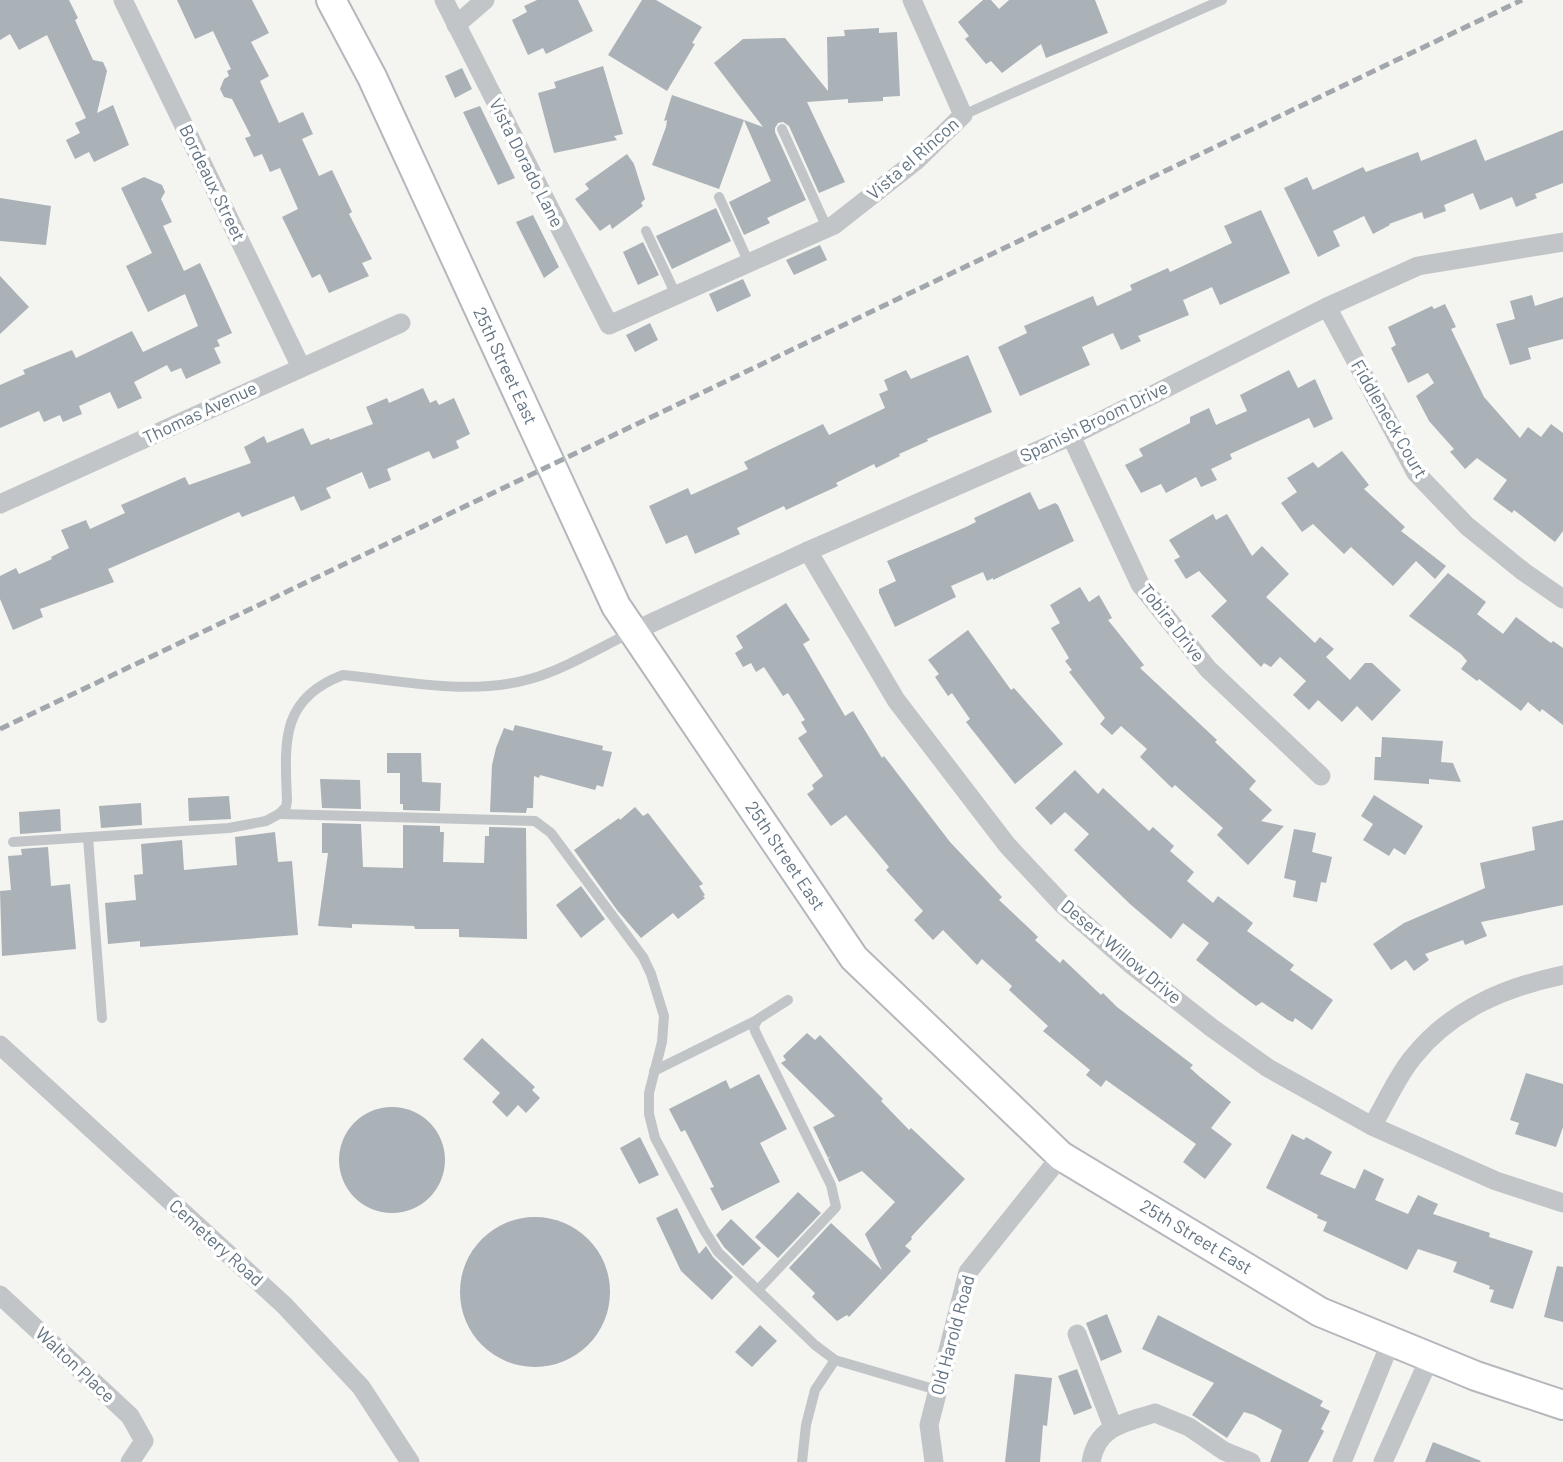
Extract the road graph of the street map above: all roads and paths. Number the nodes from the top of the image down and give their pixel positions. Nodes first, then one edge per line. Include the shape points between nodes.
1 (123, 0) edge
2 (331, 0) edge
3 (444, 0) edge
4 (485, 0) edge
5 (912, 0) edge
6 (1222, 0) edge
7 (456, 25) junction
8 (963, 115) junction
9 (782, 129) dead end
10 (719, 197) dead end
11 (827, 228) junction
12 (646, 231) dead end
13 (1563, 242) edge
14 (748, 263) junction
15 (676, 295) junction
16 (1327, 307) junction
17 (401, 323) dead end
18 (609, 325) joint
19 (301, 367) junction
20 (1071, 436) junction
21 (0, 504) edge
22 (808, 551) junction
23 (1563, 598) edge
24 (632, 632) junction
25 (1321, 776) dead end
26 (279, 814) junction
27 (88, 838) junction
28 (13, 842) dead end
29 (1563, 975) edge
30 (788, 1000) dead end
31 (102, 1018) dead end
32 (758, 1019) junction
33 (0, 1045) edge
34 (654, 1071) junction
35 (1372, 1126) junction
36 (1061, 1156) junction
37 (1563, 1203) edge
38 (758, 1290) junction
39 (0, 1295) edge
40 (1077, 1334) dead end
41 (1391, 1341) junction
42 (1430, 1357) junction
43 (835, 1360) junction
44 (937, 1390) junction
45 (1563, 1405) edge
46 (1113, 1427) junction
47 (130, 1462) edge
48 (410, 1462) edge
49 (802, 1462) edge
50 (934, 1462) edge
51 (1091, 1462) edge
52 (1251, 1462) edge
53 (1342, 1462) edge
54 (1383, 1462) edge

1 - 19 street, Bordeaux Street
2 - 24 main road, 25th Street East via 372,77
3 - 7 street, Vista Dorado Lane
4 - 7 street
5 - 8 street
6 - 8 lane, Vista el Rincon
7 - 18 street, Vista Dorado Lane
8 - 11 street, Vista el Rincon via 917,160
9 - 11 lane
10 - 14 lane
11 - 14 street, Vista el Rincon
12 - 15 lane
13 - 16 street, Spanish Broom Drive via 1418,266
14 - 15 street, Vista el Rincon
15 - 18 street, Vista el Rincon
16 - 20 street, Spanish Broom Drive
16 - 23 street, Fiddleneck Court via 1416,473 1467,526
17 - 19 street, Thomas Avenue
19 - 21 street, Thomas Avenue
20 - 22 street, Spanish Broom Drive
20 - 25 street, Tobira Drive via 1140,584 1208,669
22 - 24 street, Spanish Broom Drive
22 - 35 street, Desert Willow Drive via 896,700 1007,845 1062,904 1133,966 1257,1060
24 - 26 lane via 527,680 478,687 344,676 326,682 300,705 292,720 285,742 287,801
24 - 36 main road, 25th Street East via 854,958
26 - 27 lane via 229,828
26 - 34 lane via 535,821 543,825 651,974 664,1016
27 - 28 lane
27 - 31 lane
29 - 35 street via 1523,984 1455,1016 1413,1056
30 - 32 lane
32 - 34 lane
32 - 38 lane via 755,1031 831,1185 836,1207
33 - 48 street, Cemetery Road via 284,1305 361,1387
34 - 38 lane via 649,1114 655,1138 718,1252
35 - 37 street, Desert Willow Drive via 1496,1181
36 - 41 main road, 25th Street East via 1320,1312
36 - 44 street, Old Harold Road via 968,1272
38 - 43 lane
39 - 47 street, Walton Place via 130,1416 144,1441
40 - 46 street
41 - 42 main road, 25th Street East
41 - 53 street
42 - 45 main road, 25th Street East
42 - 54 street
43 - 44 lane
43 - 49 lane via 815,1390
44 - 50 street, Old Harold Road via 929,1425
46 - 51 street via 1101,1436
46 - 52 street via 1154,1413

